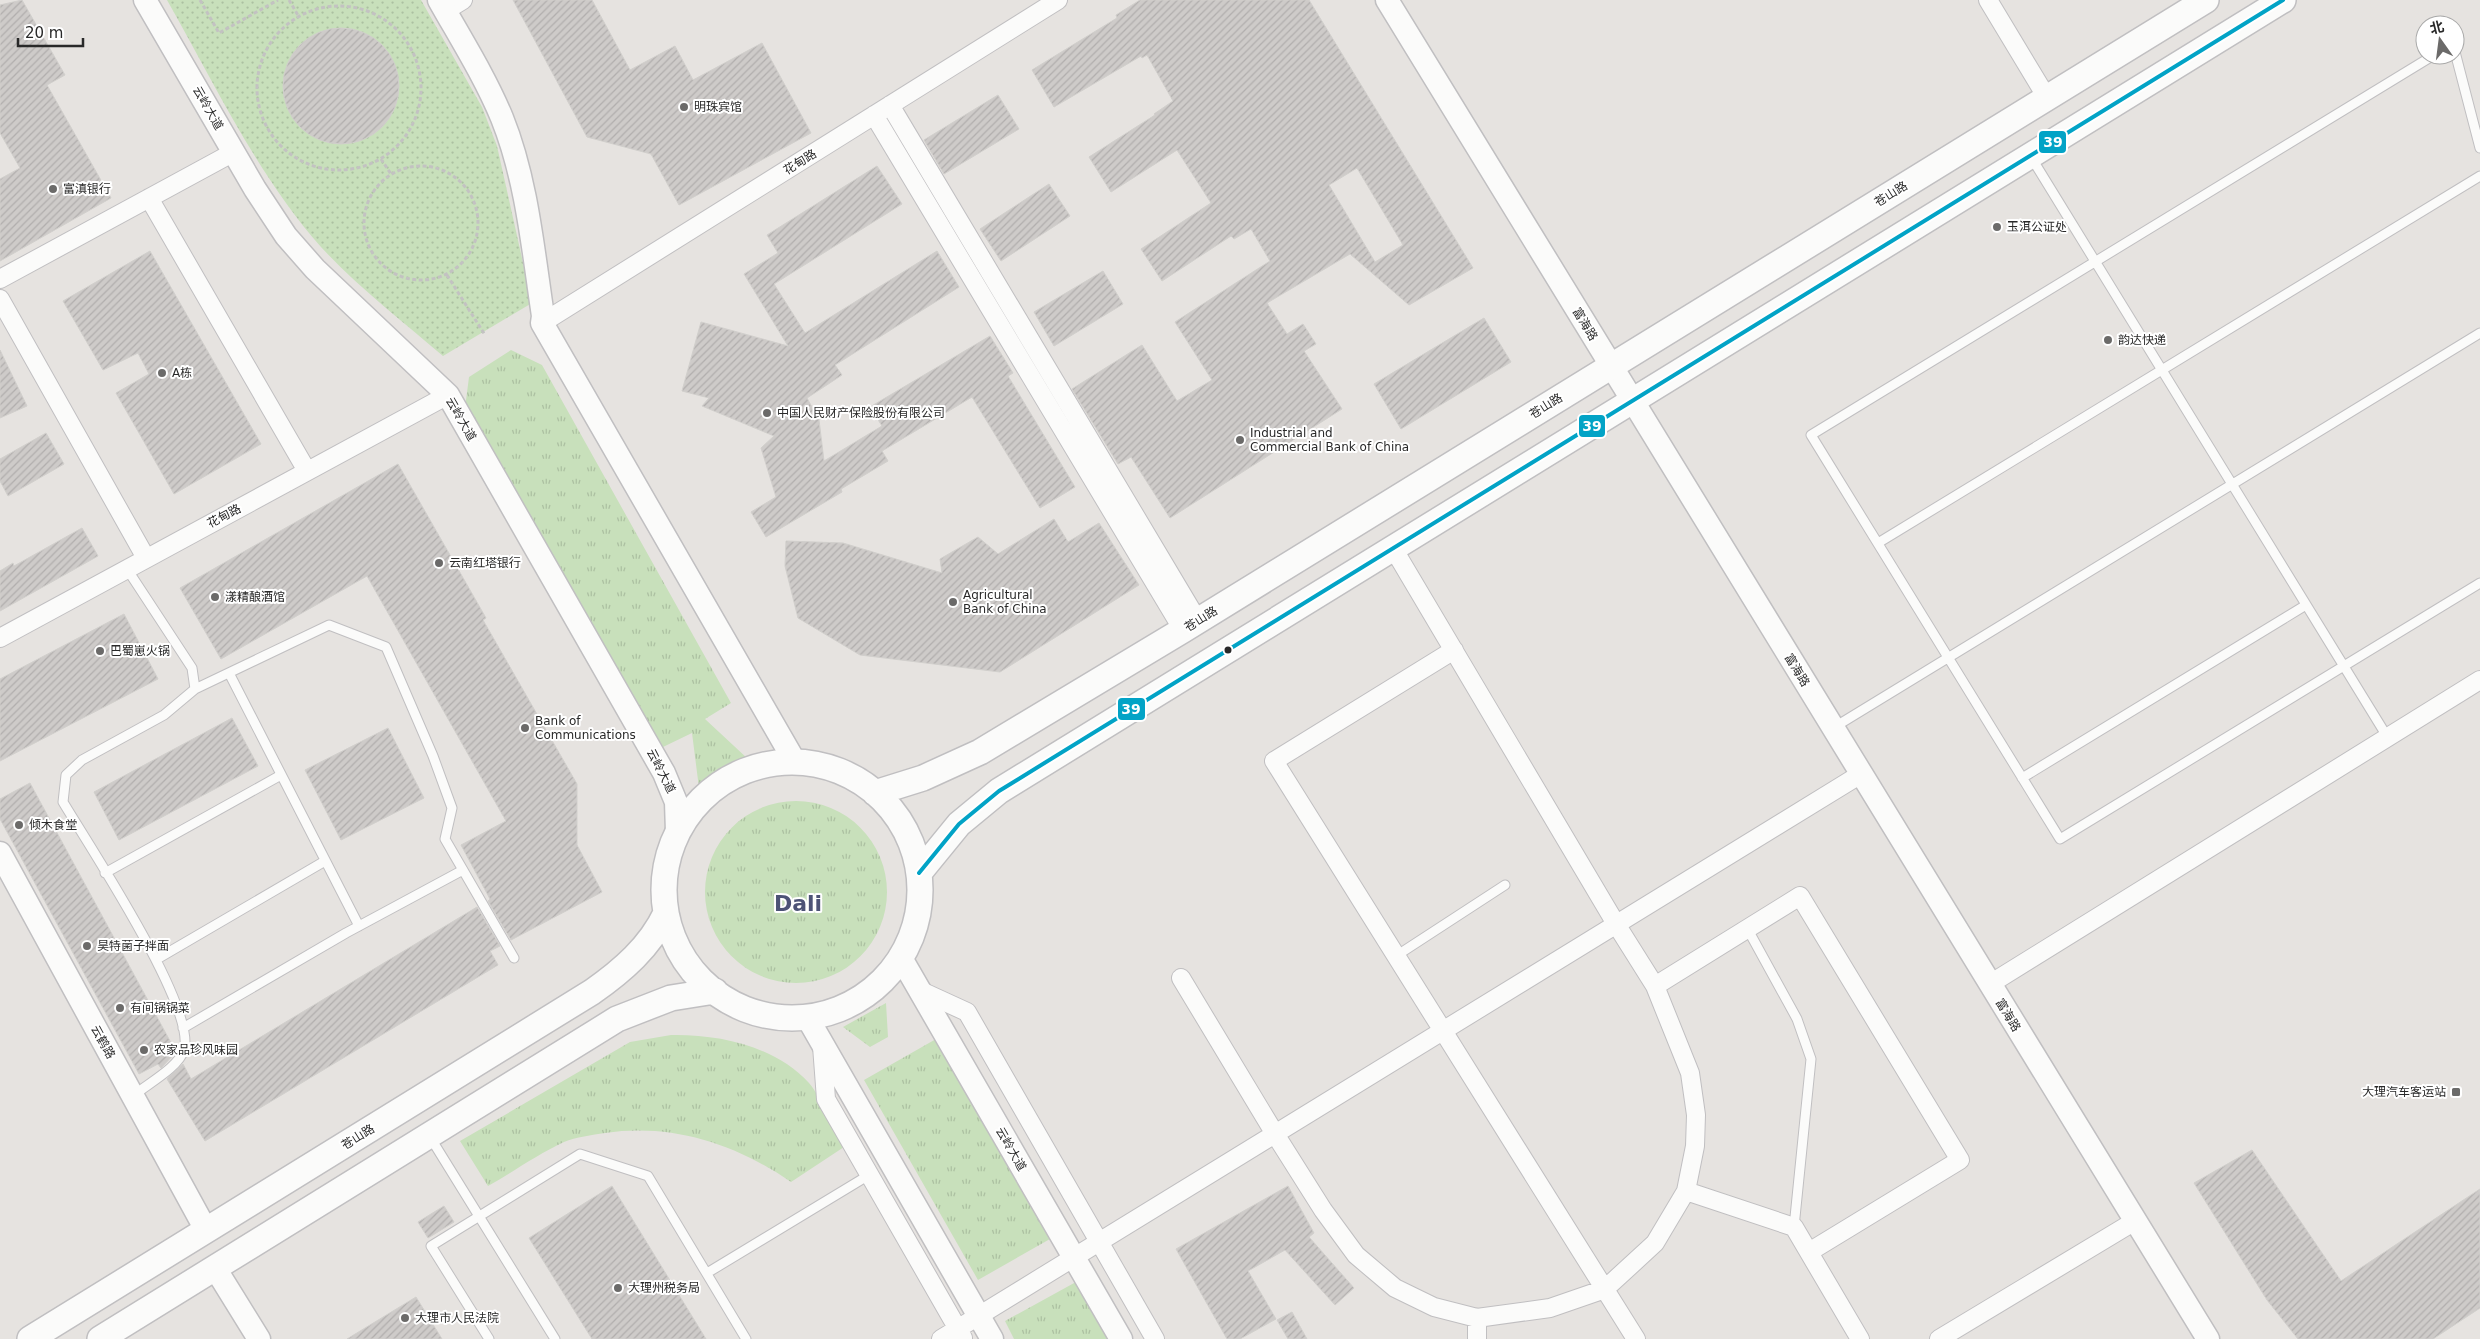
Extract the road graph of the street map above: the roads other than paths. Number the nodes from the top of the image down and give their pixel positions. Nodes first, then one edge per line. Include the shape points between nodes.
1 (145, 0) edge
2 (1058, 0) edge
3 (1387, 0) edge
4 (1988, 0) edge
5 (2206, 0) edge
6 (2283, 0) edge
7 (449, 4) edge
8 (1035, 6) edge
9 (2418, 65) edge
10 (2458, 65) edge
11 (2047, 98) junction
12 (890, 105) junction
13 (874, 116) junction
14 (2480, 148) edge
15 (234, 152) junction
16 (2030, 156) junction
17 (2480, 176) edge
18 (149, 198) junction
19 (2095, 262) junction
20 (0, 279) edge
21 (0, 299) edge
22 (542, 323) junction
23 (2480, 333) edge
24 (1611, 366) junction
25 (2162, 370) junction
26 (448, 394) junction
27 (1632, 400) junction
28 (307, 471) junction
29 (2232, 484) junction
30 (1878, 543) junction
31 (1392, 548) junction
32 (146, 558) junction
33 (127, 568) junction
34 (2480, 583) edge
35 (2306, 605) junction
36 (1191, 625) junction
37 (0, 638) edge
38 (1454, 650) junction
39 (1948, 658) junction
40 (2344, 666) junction
41 (228, 673) junction
42 (2480, 680) edge
43 (195, 689) junction
44 (1833, 728) junction
45 (2388, 738) junction
46 (795, 762) junction
47 (1861, 774) junction
48 (281, 775) junction
49 (2022, 778) junction
50 (875, 793) junction
51 (677, 832) junction
52 (0, 853) edge
53 (325, 861) junction
54 (462, 870) junction
55 (105, 873) junction
56 (919, 873) junction
57 (1506, 885) dead end
58 (666, 913) junction
59 (1616, 924) junction
60 (359, 926) junction
61 (1748, 928) junction
62 (1396, 956) junction
63 (514, 958) dead end
64 (900, 958) junction
65 (157, 959) junction
66 (1181, 978) dead end
67 (1990, 984) junction
68 (1655, 986) junction
69 (919, 990) junction
70 (715, 991) junction
71 (807, 1017) junction
72 (183, 1028) junction
73 (1443, 1031) junction
74 (822, 1043) junction
75 (133, 1096) junction
76 (1275, 1134) junction
77 (428, 1135) junction
78 (869, 1175) junction
79 (1686, 1190) junction
80 (478, 1216) junction
81 (2135, 1221) junction
82 (1794, 1227) junction
83 (206, 1230) junction
84 (1099, 1242) junction
85 (1809, 1252) junction
86 (1074, 1258) junction
87 (215, 1268) junction
88 (707, 1272) junction
89 (1604, 1289) junction
90 (979, 1316) junction
91 (1477, 1318) junction
92 (961, 1334) edge
93 (30, 1339) edge
94 (100, 1339) edge
95 (259, 1339) edge
96 (489, 1339) edge
97 (555, 1339) edge
98 (746, 1339) edge
99 (942, 1339) edge
100 (992, 1339) edge
101 (1121, 1339) edge
102 (1154, 1339) edge
103 (1477, 1339) edge
104 (1636, 1339) edge
105 (1860, 1339) edge
106 (1939, 1339) edge
107 (2208, 1339) edge

1 - 15 street, 云岭大道
2 - 8 street, 花甸路
3 - 24 street, 富海路
4 - 11 street
5 - 11 main road, 苍山路
6 - 16 main road
7 - 22 street via 510,141 524,201
8 - 12 street, 花甸路
9 - 19 lane
10 - 14 lane
11 - 24 main road, 苍山路
12 - 13 street, 花甸路
12 - 36 street
13 - 22 street, 花甸路
13 - 36 street
15 - 18 street
15 - 26 street, 云岭大道 via 271,215 301,255
16 - 19 lane
16 - 27 main road
17 - 25 lane
18 - 20 street
18 - 28 street
19 - 25 lane
19 - 30 lane via 1812,435
21 - 32 street
22 - 46 street
23 - 29 lane
24 - 27 street, 富海路
24 - 36 main road, 苍山路
25 - 29 lane
25 - 30 lane
26 - 28 street, 花甸路
26 - 51 street, 云岭大道 via 664,773 676,802
27 - 31 main road
27 - 44 street, 富海路
28 - 32 street, 花甸路
29 - 35 lane
29 - 39 lane
30 - 39 lane
31 - 38 street
31 - 56 main road via 999,791 960,824
32 - 33 street, 花甸路
33 - 37 street, 花甸路
33 - 43 lane via 192,668
34 - 40 lane
35 - 40 lane
35 - 49 lane
36 - 50 main road, 苍山路 via 968,758 923,778
38 - 59 street
38 - 62 street via 1274,762
39 - 44 lane
39 - 49 lane
40 - 45 lane
40 - 49 lane via 2060,839
41 - 43 lane
41 - 48 lane
41 - 54 lane via 329,625 386,647 452,808 445,840
42 - 45 street
43 - 55 lane via 164,715 82,760 66,775 63,802
44 - 47 street, 富海路
45 - 67 street
46 - 50 main road via 832,768
46 - 51 main road via 763,766 726,780 706,794
47 - 59 street
47 - 67 street, 富海路
48 - 53 lane
48 - 55 lane
50 - 56 main road via 900,821 912,843
51 - 58 main road via 664,886
52 - 75 street, 云鹤路
53 - 60 lane
53 - 65 lane
54 - 60 lane
54 - 63 lane
55 - 65 lane
56 - 64 main road via 918,914
57 - 62 lane
58 - 70 main road via 681,954 707,986
58 - 83 main road, 苍山路 via 639,953 592,992
59 - 68 street
59 - 73 street
60 - 72 lane
61 - 68 street
61 - 82 lane via 1797,1019 1811,1059
61 - 85 street via 1800,896 1960,1160
62 - 73 street
64 - 69 street, 云岭大道
64 - 71 main road via 883,980 860,998 834,1010
65 - 72 lane
66 - 76 street
67 - 81 street, 富海路
68 - 79 street via 1690,1073 1696,1115 1695,1146
69 - 84 street via 967,1012
69 - 86 street, 云岭大道
70 - 71 main road via 754,1012 780,1017
70 - 77 main road via 671,998 617,1019
71 - 74 street
72 - 75 lane via 184,1050 179,1057 170,1069
73 - 76 street
73 - 89 street
74 - 78 street via 826,1099
74 - 90 street
75 - 83 street, 云鹤路
76 - 84 street
76 - 91 street via 1322,1210 1356,1255 1395,1288 1434,1307
77 - 80 lane
77 - 87 main road
78 - 88 lane
78 - 92 street
79 - 82 street
79 - 89 street via 1655,1243
80 - 88 lane via 580,1154 648,1176
80 - 96 lane via 430,1246
80 - 97 lane
81 - 106 street
81 - 107 street, 富海路
82 - 85 street
83 - 93 main road, 苍山路
84 - 86 street
84 - 102 street
85 - 105 street
86 - 90 street
86 - 101 street, 云岭大道
87 - 94 main road
87 - 95 street
88 - 98 lane
89 - 91 street via 1550,1308
89 - 104 street
90 - 92 street
90 - 100 street
91 - 103 street
92 - 99 street

